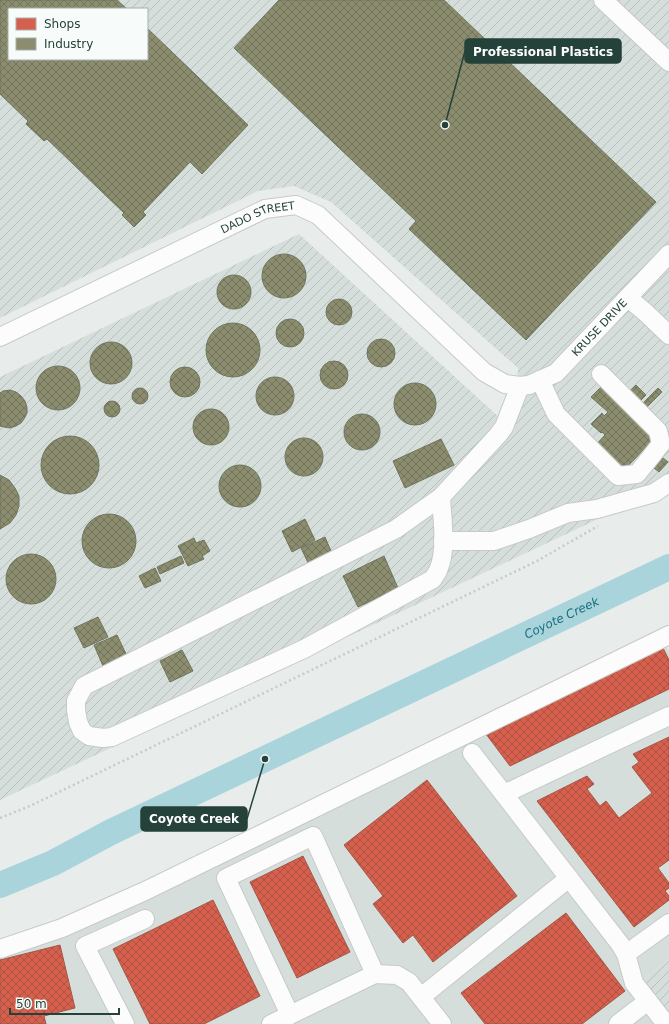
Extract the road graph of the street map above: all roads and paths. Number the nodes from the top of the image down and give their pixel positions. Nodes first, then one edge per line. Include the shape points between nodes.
1 (603, 0) edge
2 (669, 62) edge
3 (669, 254) edge
4 (628, 298) junction
5 (669, 335) edge
6 (0, 338) edge
7 (601, 374) dead end
8 (540, 380) junction
9 (520, 386) junction
10 (669, 483) edge
11 (441, 497) junction
12 (597, 526) dead end
13 (443, 541) junction
14 (669, 635) edge
15 (669, 716) edge
16 (472, 752) dead end
17 (504, 794) junction
18 (0, 818) edge
19 (569, 878) junction
20 (145, 919) dead end
21 (669, 923) edge
22 (0, 949) edge
23 (626, 954) junction
24 (375, 974) junction
25 (421, 997) junction
26 (648, 1001) junction
27 (290, 1015) junction
28 (125, 1024) edge
29 (271, 1024) edge
30 (442, 1024) edge
31 (618, 1024) edge
32 (666, 1024) edge

1 - 2 street
3 - 4 street, KRUSE DRIVE
4 - 5 street
4 - 8 street, KRUSE DRIVE via 556,373
6 - 9 street, DADO STREET via 265,208 296,205 318,215 484,372 504,384
7 - 8 street via 658,431 661,444 637,474 618,476 556,414
8 - 9 street, KRUSE DRIVE
9 - 11 street via 504,427
10 - 13 street via 654,493 597,509 568,513 494,541
11 - 13 street
11 - 13 street via 396,529 84,686 76,701 78,722 82,731 89,736 112,737 304,649 433,579 439,569
12 - 18 path via 537,561 30,806
14 - 22 street via 145,891 62,928
15 - 17 street
16 - 17 street
17 - 19 street
19 - 23 street
19 - 25 street
20 - 28 street via 85,946
21 - 23 street
23 - 26 street via 634,983
24 - 25 street via 397,975 409,982
24 - 27 street
24 - 27 street via 313,836 226,878
25 - 30 street
26 - 31 street
26 - 32 street
27 - 29 street

